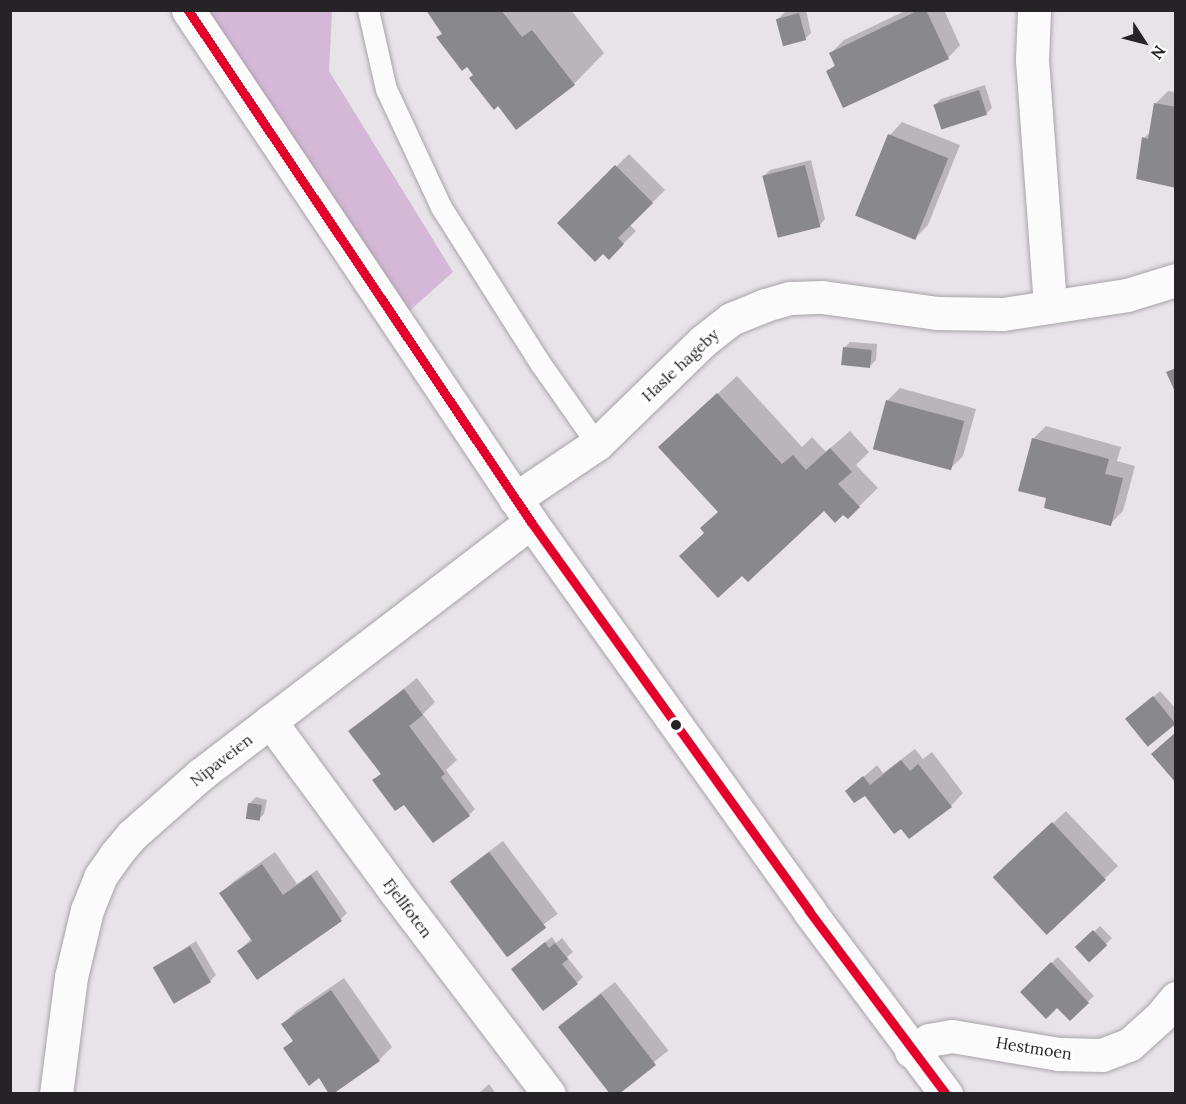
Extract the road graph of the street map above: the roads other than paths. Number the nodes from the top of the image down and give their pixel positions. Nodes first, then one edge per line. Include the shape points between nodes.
1 (188, 10) edge
2 (368, 10) edge
3 (1034, 10) edge
4 (1176, 280) edge
5 (1050, 306) junction
6 (597, 444) junction
7 (523, 510) junction
8 (270, 721) junction
9 (1176, 998) edge
10 (911, 1051) junction
11 (56, 1094) edge
12 (549, 1094) edge
13 (946, 1094) edge

1 - 7 street
2 - 6 lane via 386,89 441,207 533,353
3 - 5 street via 1032,60
4 - 5 street, Hasle hageby via 1128,295
5 - 6 street, Hasle hageby via 1003,314 938,313 822,297 790,298 765,305 731,319 703,341
6 - 7 street, Hasle hageby
7 - 8 street, Nipaveien
7 - 10 street
8 - 11 street, Nipaveien via 132,835 100,877 87,910 71,977
8 - 12 street, Fjellfoten
9 - 10 street, Hestmoen via 1130,1044 1102,1055 1058,1054 952,1036 929,1040
10 - 13 street

